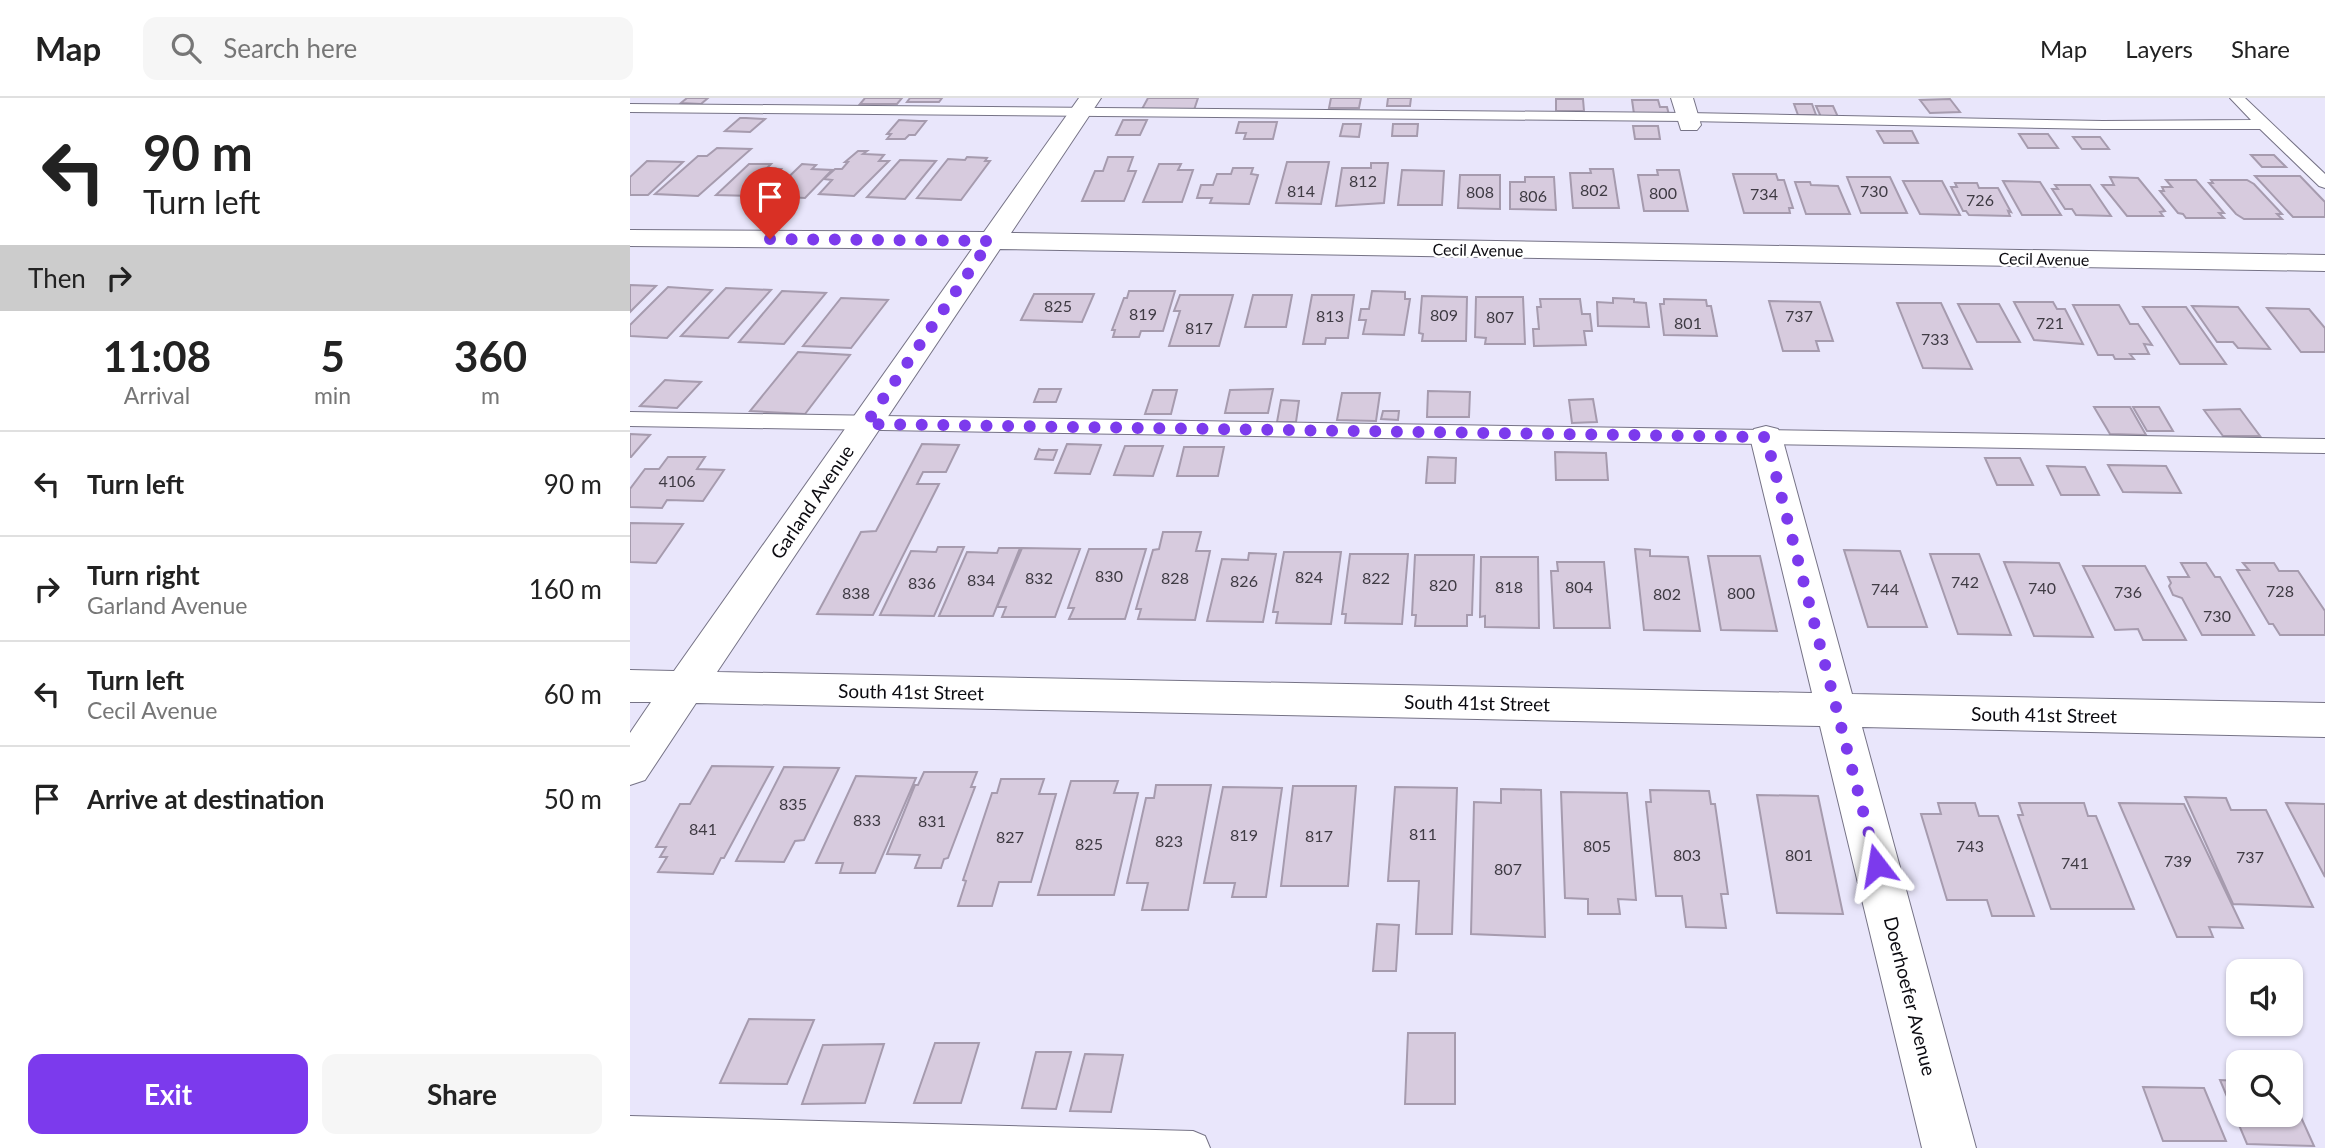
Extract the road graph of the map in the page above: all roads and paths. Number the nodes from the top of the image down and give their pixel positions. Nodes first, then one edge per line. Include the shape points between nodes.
1 (2237, 98) edge
2 (1084, 106) edge
3 (630, 108) edge
4 (1686, 113) edge
5 (2264, 124) junction
6 (2325, 183) edge
7 (630, 238) edge
8 (990, 241) junction
9 (2325, 263) edge
10 (630, 419) edge
11 (866, 424) junction
12 (1766, 437) junction
13 (2325, 446) edge
14 (630, 686) edge
15 (685, 688) junction
16 (1838, 710) junction
17 (2325, 720) edge
18 (630, 767) edge
19 (630, 1133) edge
20 (1193, 1148) edge
21 (1949, 1148) edge

1 - 5 lane
2 - 3 lane
2 - 4 lane
2 - 8 street, Garland Avenue
4 - 5 lane via 2102,125
5 - 6 lane
7 - 8 street, Cecil Avenue
8 - 9 street, Cecil Avenue
8 - 11 street, Garland Avenue
10 - 11 lane
11 - 12 lane
11 - 15 street, Garland Avenue
12 - 13 lane
12 - 16 street, Doerhoefer Avenue
14 - 15 street, South 41st Street
15 - 16 street, South 41st Street
15 - 18 street, Garland Avenue
16 - 17 street, South 41st Street
16 - 21 street, Doerhoefer Avenue
19 - 20 lane

